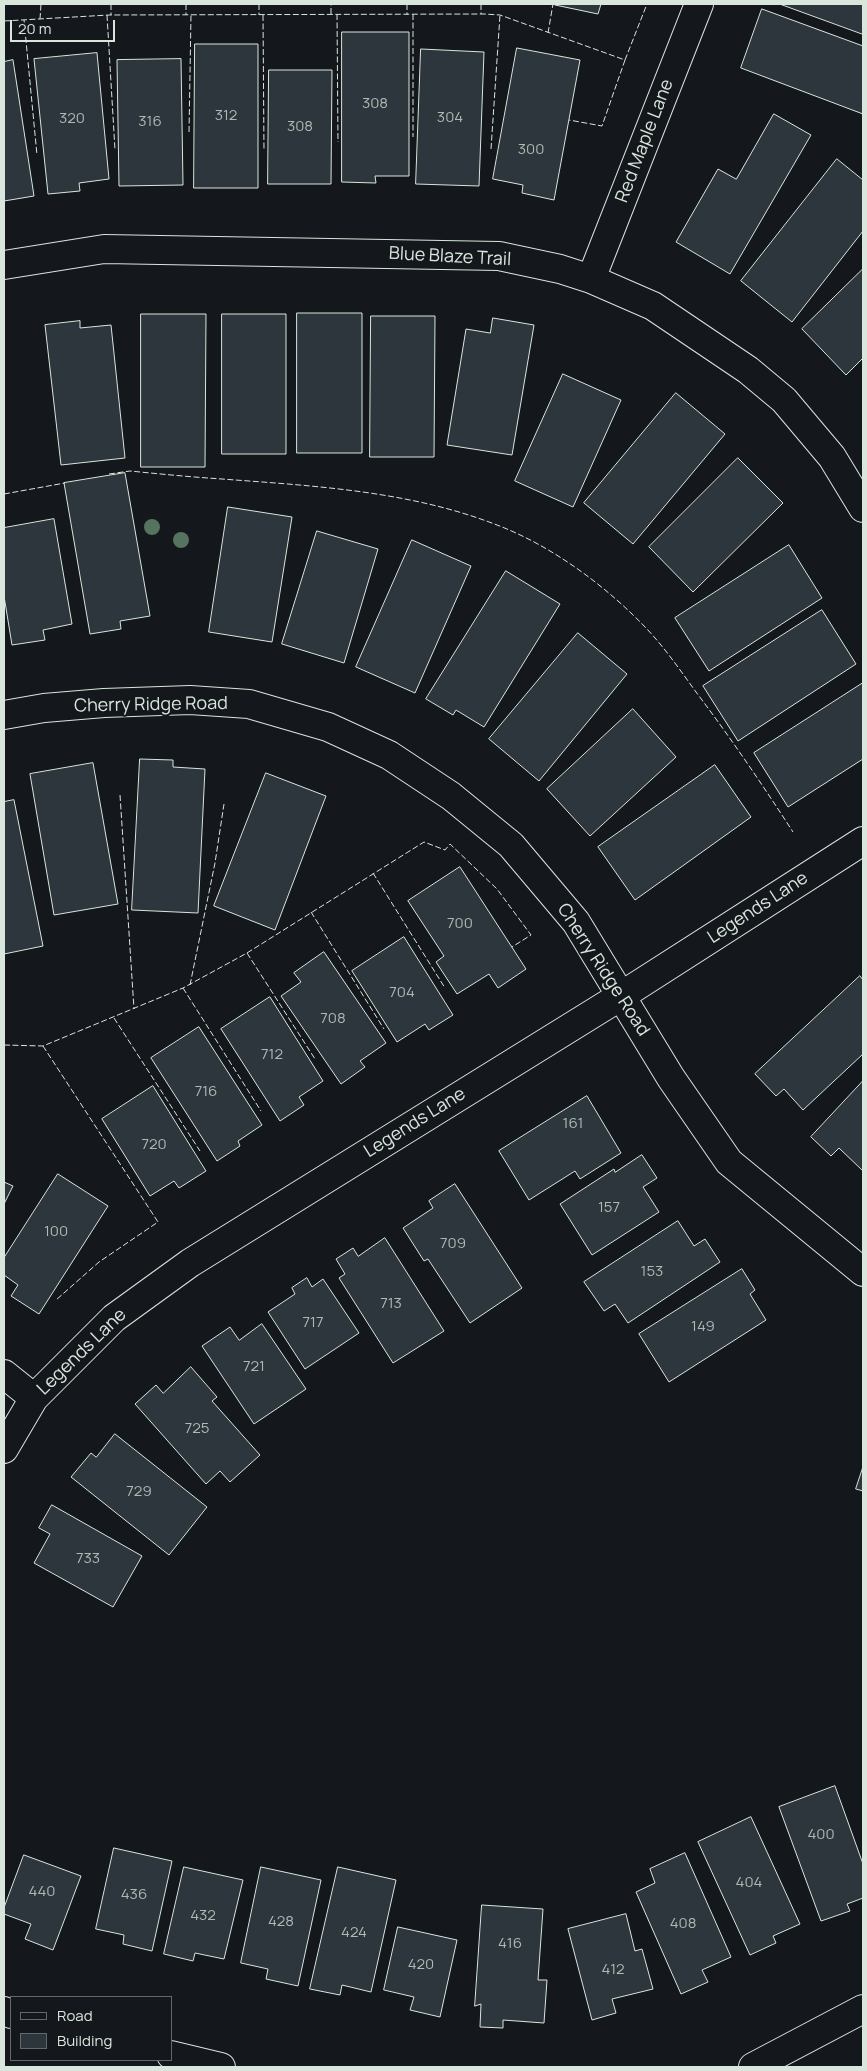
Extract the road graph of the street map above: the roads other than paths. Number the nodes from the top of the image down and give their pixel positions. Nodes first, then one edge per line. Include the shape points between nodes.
1 (699, 4) edge
2 (4, 265) edge
3 (591, 279) junction
4 (863, 508) edge
5 (4, 715) edge
6 (863, 841) edge
7 (621, 996) junction
8 (863, 1272) edge
9 (4, 1374) edge
10 (34, 1398) junction
11 (4, 1449) edge
12 (863, 2009) edge
13 (172, 2056) edge
14 (221, 2067) edge
15 (753, 2067) edge

1 - 3 street, Red Maple Lane
2 - 3 street, Blue Blaze Trail via 104,248 499,256
3 - 4 street, Blue Blaze Trail via 653,306 748,370 784,400 832,457
5 - 7 street, Cherry Ridge Road via 104,703 190,700 249,704 337,731 389,754 451,796 511,845 576,922
6 - 7 street, Legends Lane
7 - 8 street, Cherry Ridge Road via 671,1078 729,1162
7 - 10 street, Legends Lane via 190,1263 114,1318
9 - 10 street
10 - 11 street, Legends Lane
12 - 15 street
13 - 14 street

